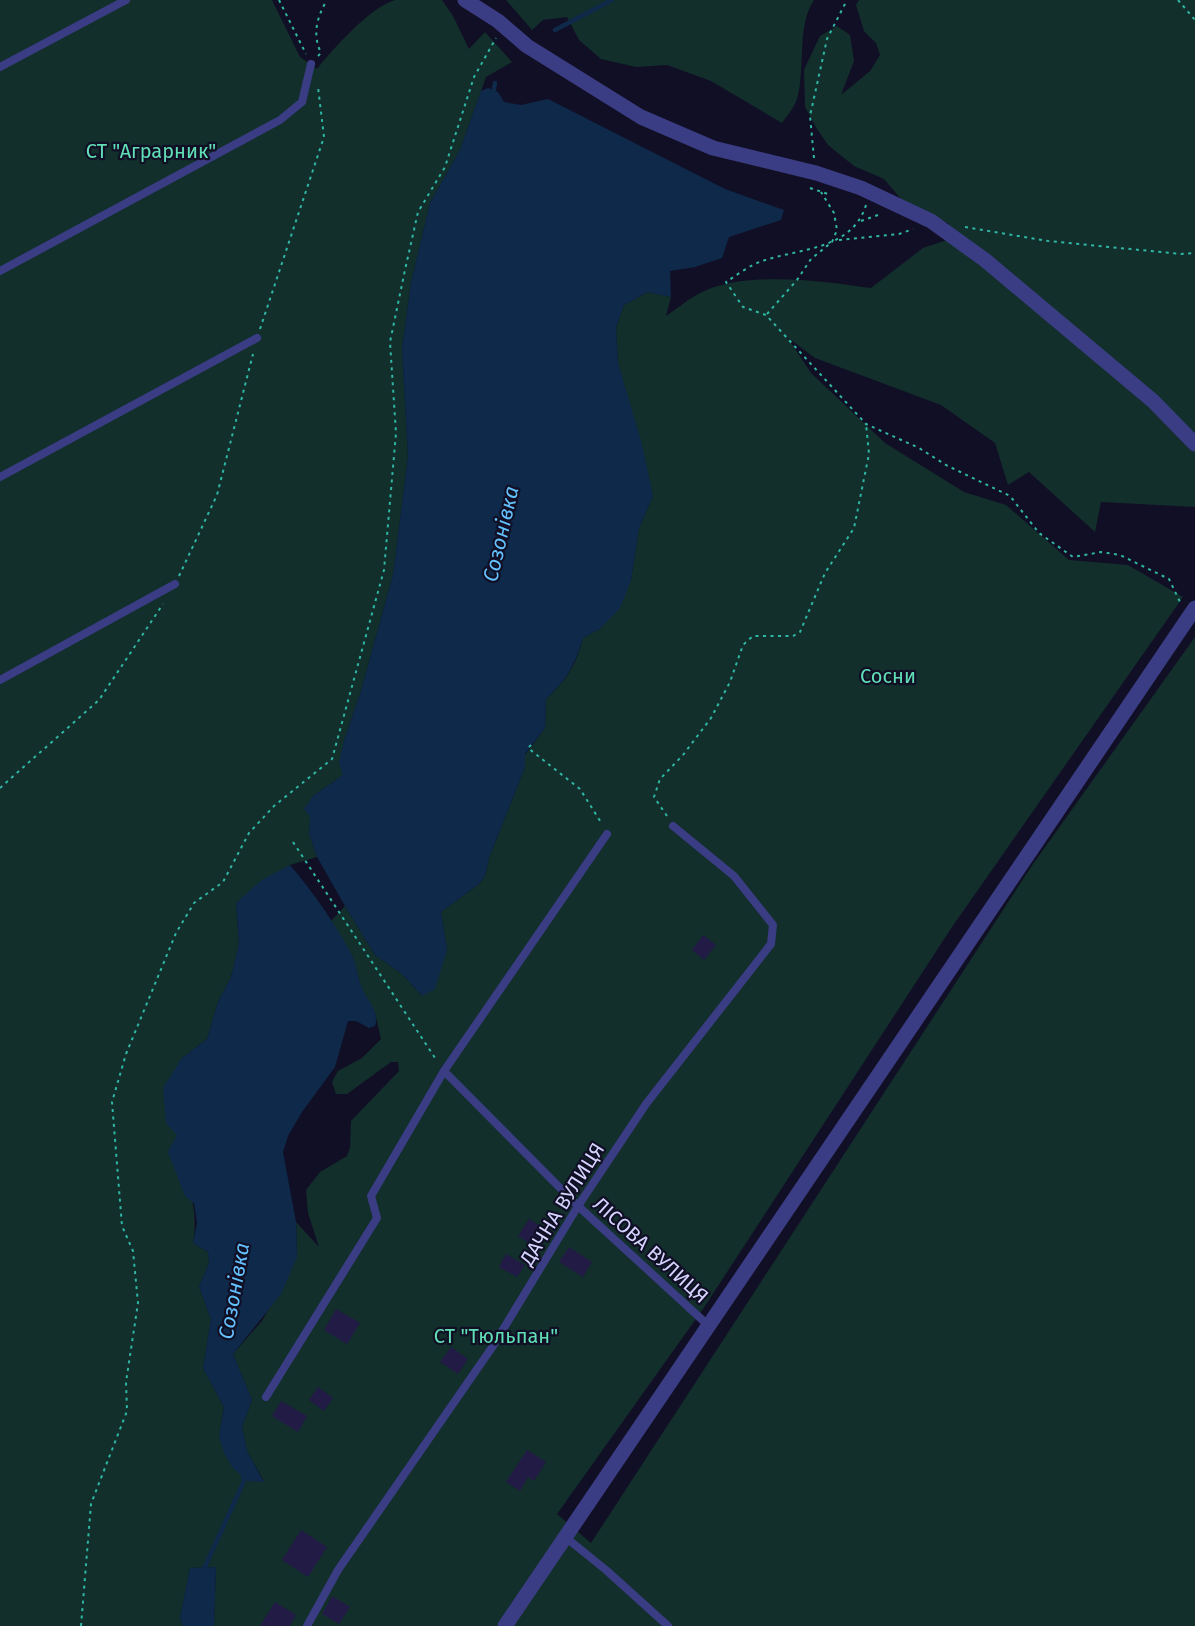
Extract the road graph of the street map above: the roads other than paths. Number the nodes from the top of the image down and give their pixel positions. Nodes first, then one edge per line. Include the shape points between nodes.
1 (126, 0) edge
2 (465, 0) edge
3 (312, 64) road end
4 (0, 67) edge
5 (0, 271) edge
6 (257, 338) road end
7 (1195, 444) edge
8 (0, 477) edge
9 (175, 584) road end
10 (1191, 613) edge
11 (0, 680) edge
12 (673, 826) road end
13 (607, 834) road end
14 (444, 1071) junction
15 (578, 1206) junction
16 (709, 1326) junction
17 (266, 1397) dead end
18 (564, 1536) junction
19 (308, 1626) edge
20 (505, 1626) edge
21 (668, 1626) edge

1 - 4 lane
2 - 7 street via 527,46 641,117 713,148 861,188 931,221 985,260 1135,386
3 - 5 lane via 302,102 280,120
6 - 8 lane
9 - 11 lane
10 - 16 street
12 - 15 lane, ДАЧНА ВУЛИЦЯ via 734,876 773,925 771,944 646,1104
13 - 14 lane
14 - 15 lane, ЛІСОВА ВУЛИЦЯ
14 - 17 lane via 371,1196 377,1218
15 - 16 lane, ЛІСОВА ВУЛИЦЯ
15 - 19 lane, ДАЧНА ВУЛИЦЯ via 493,1346 338,1570
16 - 18 street
18 - 20 street
18 - 21 lane

